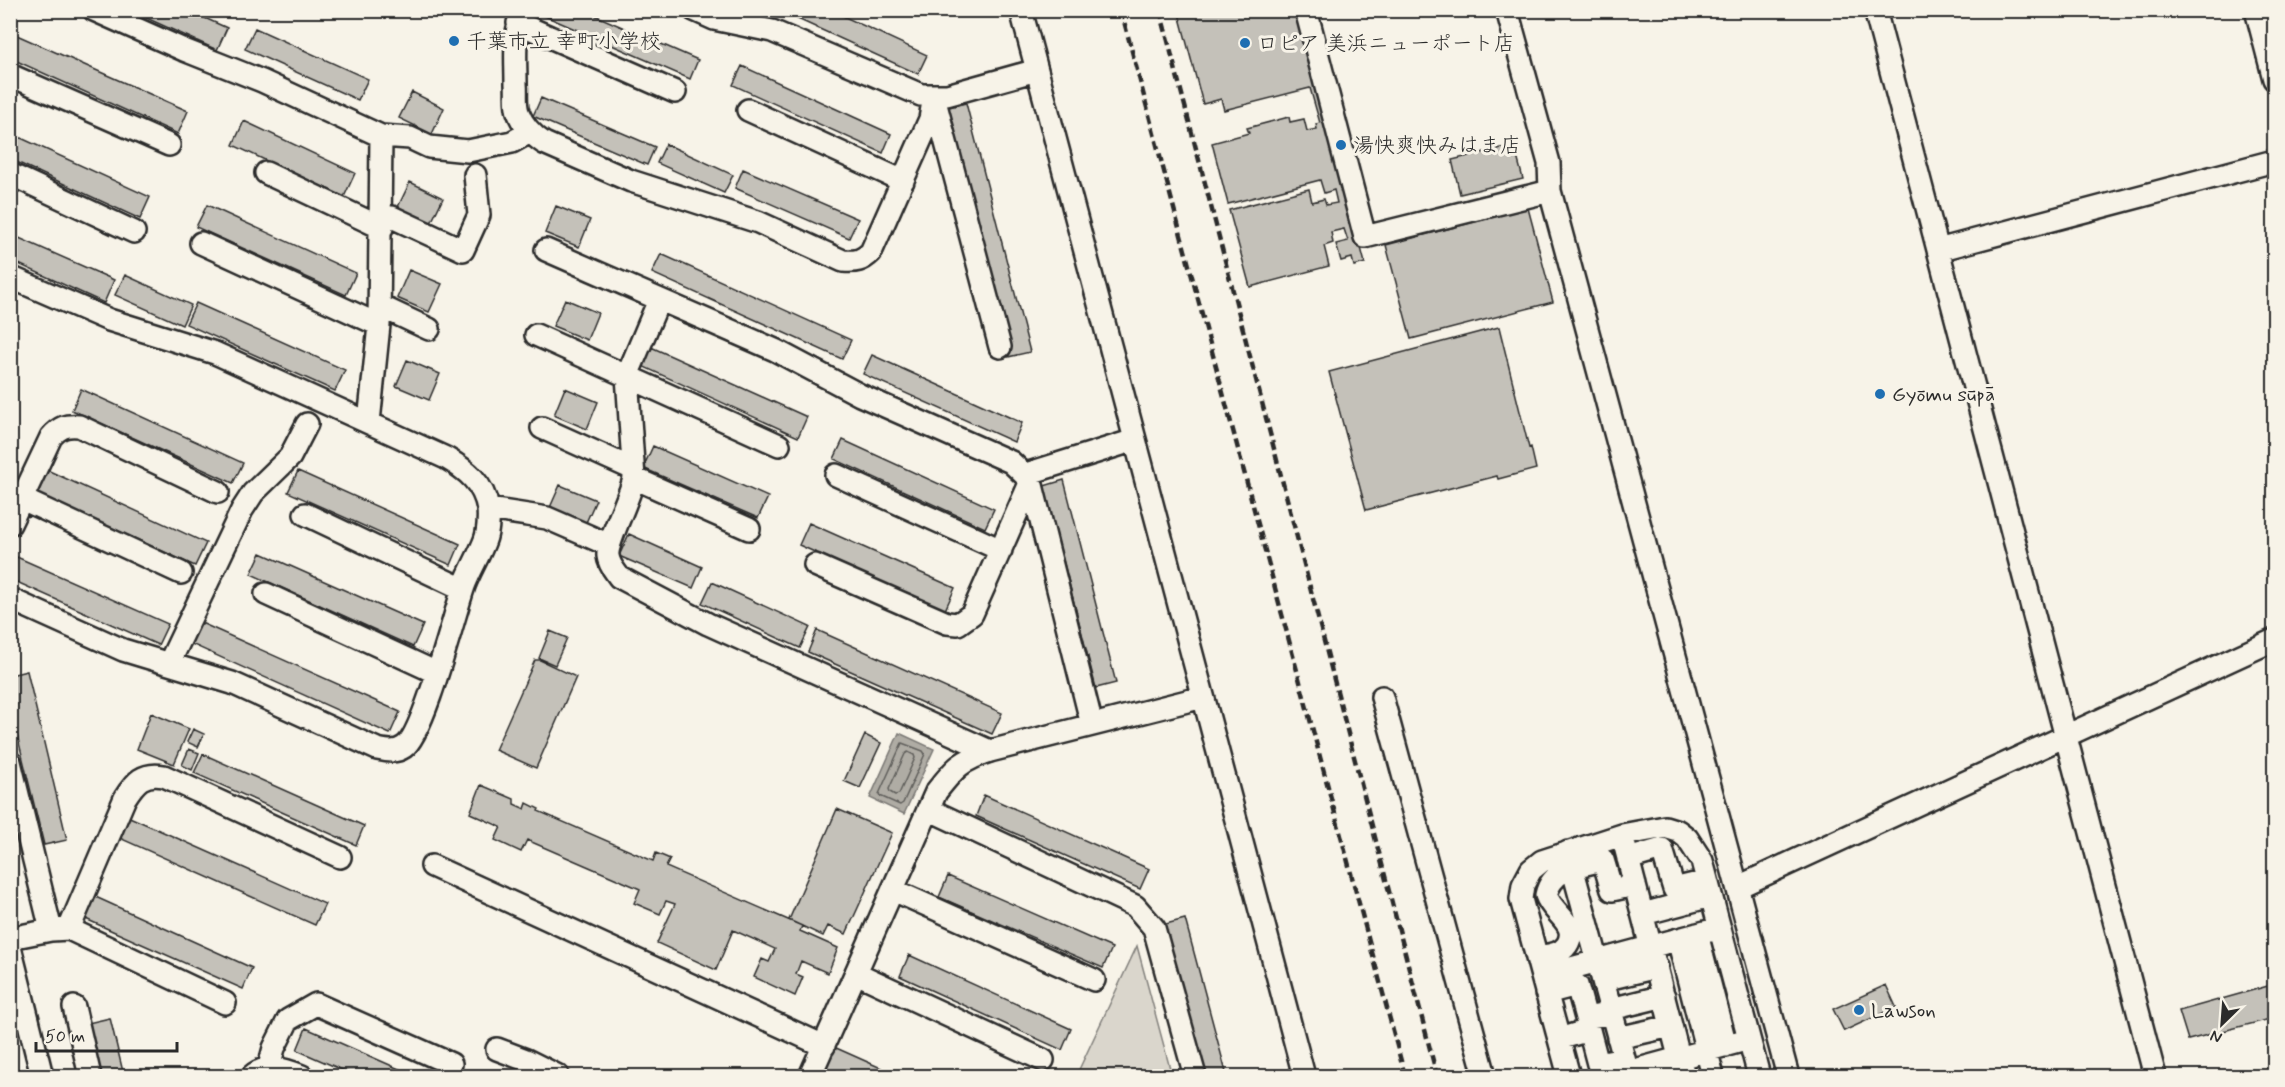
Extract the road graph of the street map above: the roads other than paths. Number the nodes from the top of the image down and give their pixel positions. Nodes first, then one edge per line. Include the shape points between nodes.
1 (94, 10) edge
2 (694, 10) edge
3 (1021, 10) edge
4 (1306, 10) edge
5 (1507, 10) edge
6 (1875, 10) edge
7 (2256, 10) edge
8 (520, 17) edge
9 (1037, 70) junction
10 (10, 75) edge
11 (2274, 79) edge
12 (675, 92) dead end
13 (934, 96) junction
14 (748, 110) dead end
15 (530, 132) junction
16 (381, 136) junction
17 (169, 145) dead end
18 (2274, 161) edge
19 (266, 173) dead end
20 (10, 174) edge
21 (475, 175) dead end
22 (903, 181) junction
23 (1550, 191) junction
24 (382, 223) junction
25 (134, 232) dead end
26 (201, 243) dead end
27 (546, 250) dead end
28 (1938, 250) junction
29 (10, 277) edge
30 (659, 300) junction
31 (379, 315) junction
32 (429, 329) dead end
33 (536, 335) dead end
34 (1000, 346) dead end
35 (627, 376) junction
36 (369, 422) junction
37 (307, 424) dead end
38 (543, 428) dead end
39 (1135, 440) junction
40 (779, 445) dead end
41 (633, 473) junction
42 (836, 475) dead end
43 (1028, 478) junction
44 (218, 492) dead end
45 (22, 499) junction
46 (488, 509) junction
47 (305, 514) dead end
48 (10, 524) edge
49 (749, 529) dead end
50 (609, 545) junction
51 (1001, 550) junction
52 (815, 565) dead end
53 (181, 573) dead end
54 (463, 588) junction
55 (266, 594) dead end
56 (10, 598) edge
57 (2274, 640) edge
58 (173, 655) dead end
59 (437, 673) junction
60 (1203, 697) junction
61 (1382, 697) dead end
62 (1092, 725) junction
63 (2066, 736) junction
64 (990, 752) junction
65 (10, 762) edge
66 (928, 808) junction
67 (1622, 835) junction
68 (340, 857) dead end
69 (1628, 859) junction
70 (1570, 860) junction
71 (432, 866) dead end
72 (1635, 885) junction
73 (1738, 887) junction
74 (1709, 889) junction
75 (892, 890) junction
76 (1688, 902) junction
77 (1643, 914) junction
78 (1720, 928) junction
79 (60, 930) junction
80 (1687, 937) junction
81 (10, 938) edge
82 (10, 947) edge
83 (1652, 947) junction
84 (1657, 968) junction
85 (1600, 970) junction
86 (856, 973) junction
87 (1542, 975) junction
88 (1094, 980) dead end
89 (1664, 996) junction
90 (225, 1003) dead end
91 (74, 1007) dead end
92 (1641, 1009) junction
93 (1611, 1011) junction
94 (1671, 1026) junction
95 (1618, 1038) junction
96 (1559, 1039) junction
97 (1749, 1039) junction
98 (824, 1046) junction
99 (497, 1048) dead end
100 (1717, 1048) junction
101 (1043, 1060) dead end
102 (451, 1064) dead end
103 (1680, 1071) edge
104 (260, 1072) edge
105 (1625, 1072) edge
106 (42, 1077) edge
107 (90, 1077) edge
108 (302, 1077) edge
109 (558, 1077) edge
110 (810, 1077) edge
111 (1195, 1077) edge
112 (1304, 1077) edge
113 (1485, 1077) edge
114 (1569, 1077) edge
115 (1713, 1077) edge
116 (1759, 1077) edge
117 (1788, 1077) edge
118 (2155, 1077) edge

1 - 16 street
2 - 13 street via 714,19 772,31 907,90
3 - 9 street
4 - 23 street via 1365,237
5 - 23 street via 1550,163
6 - 28 street
7 - 11 street
8 - 12 street
8 - 15 street via 515,42 517,109
9 - 13 street
9 - 39 street
10 - 17 street
13 - 22 street via 930,119
13 - 34 street
14 - 22 street
15 - 16 street via 512,142 468,151
15 - 22 street via 544,143 631,181 758,222 843,261 855,262 871,252
16 - 24 street
18 - 28 street
19 - 24 street
20 - 25 street
21 - 24 street via 479,215 463,250 393,217
23 - 73 street
24 - 31 street
26 - 31 street
27 - 30 street
28 - 63 street
29 - 36 street via 109,320 215,353
30 - 35 street
30 - 43 street via 775,350 860,395 1011,462
31 - 32 street
31 - 36 street
33 - 35 street
35 - 40 street
35 - 41 street
36 - 46 street via 461,466 473,476
37 - 58 street via 290,457 253,493 242,510
38 - 41 street
39 - 43 street
39 - 60 street
41 - 49 street
41 - 50 street via 631,494
42 - 51 street
43 - 51 street
43 - 62 street
44 - 45 street via 79,426 66,425 51,437
45 - 48 street
45 - 53 street
46 - 50 street via 547,518
46 - 54 street via 486,539
47 - 54 street
50 - 64 street via 610,566 620,577 708,624
51 - 52 street via 972,614 958,624 947,623
54 - 59 street
55 - 59 street
56 - 59 street via 123,650 232,683 391,752 404,747 414,735
57 - 63 street
60 - 62 street
60 - 112 street
61 - 113 street
62 - 64 street
63 - 73 street
63 - 118 street
64 - 66 street via 959,764
65 - 79 street
66 - 75 street
66 - 111 street via 1135,906 1154,928
67 - 69 street
67 - 70 street
67 - 74 street via 1665,827 1678,831 1696,850
68 - 79 street via 164,776 144,776 125,798
69 - 72 street
69 - 74 street via 1662,849 1674,889
70 - 72 street via 1603,860 1612,890
70 - 85 street
70 - 87 street via 1551,882 1546,895 1571,934 1563,951 1553,955
70 - 87 street via 1542,861 1531,870 1523,885 1521,899
71 - 98 street
72 - 77 street
73 - 117 street
74 - 76 street
74 - 78 street
75 - 86 street
75 - 88 street
76 - 77 street
76 - 80 street via 1684,930
77 - 83 street
78 - 80 street
78 - 97 street
79 - 81 street
79 - 90 street
80 - 83 street
80 - 100 street
82 - 106 street
83 - 84 street
83 - 85 street
84 - 89 street
84 - 92 street
85 - 87 street
85 - 92 street
85 - 93 street
86 - 98 street
86 - 101 street
87 - 93 street via 1577,985 1586,1018
87 - 96 street
89 - 92 street
89 - 94 street
91 - 107 street
92 - 93 street
92 - 94 street
92 - 95 street
93 - 95 street
94 - 103 street
95 - 105 street
96 - 105 street via 1589,1030 1598,1064
96 - 114 street
97 - 100 street
97 - 116 street
98 - 110 street
99 - 109 street
100 - 103 street
100 - 115 street
102 - 104 street via 316,1004 288,1020
103 - 105 street
104 - 108 street via 287,1070

